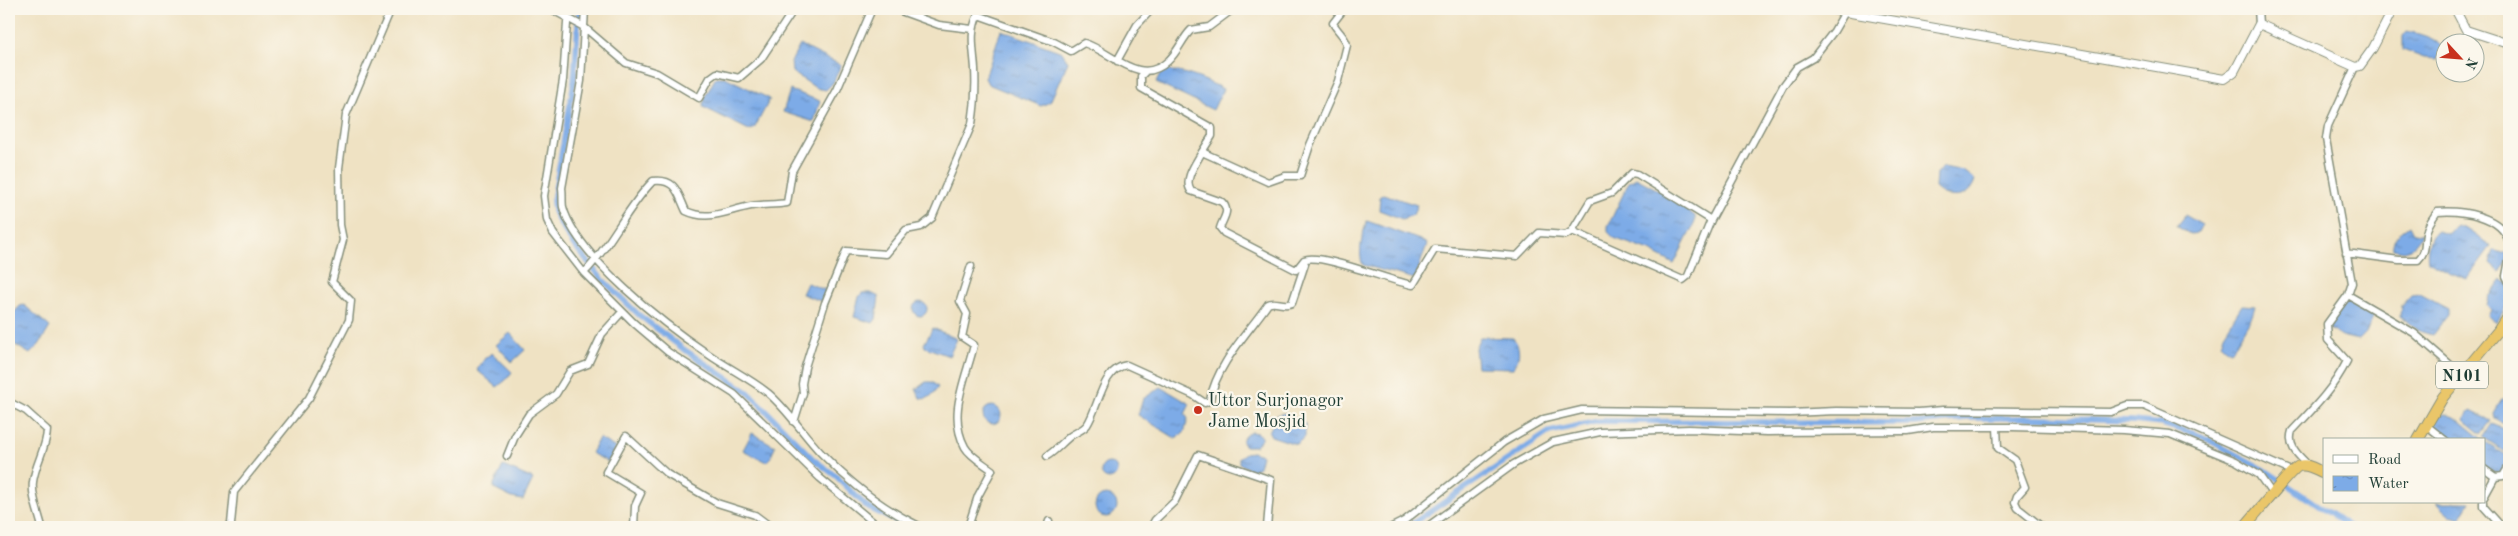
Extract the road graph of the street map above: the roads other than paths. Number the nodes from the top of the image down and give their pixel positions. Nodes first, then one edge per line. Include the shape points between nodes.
1 (391, 9) edge
2 (551, 9) edge
3 (568, 9) edge
4 (585, 9) edge
5 (794, 9) edge
6 (872, 9) edge
7 (896, 9) edge
8 (1152, 9) edge
9 (1233, 9) edge
10 (1344, 9) edge
11 (1828, 9) edge
12 (2258, 9) edge
13 (2392, 9) edge
14 (2455, 9) edge
15 (977, 12) edge
16 (1845, 12) junction
17 (568, 18) junction
18 (2259, 24) junction
19 (584, 27) junction
20 (972, 30) junction
21 (2509, 44) edge
22 (1117, 61) junction
23 (2355, 67) junction
24 (1146, 71) junction
25 (1202, 152) junction
26 (1711, 220) junction
27 (1572, 231) junction
28 (2509, 243) edge
29 (2346, 253) junction
30 (1307, 258) junction
31 (597, 260) junction
32 (2509, 260) edge
33 (971, 266) dead end
34 (584, 273) junction
35 (2509, 282) edge
36 (2348, 295) junction
37 (622, 312) junction
38 (2509, 314) edge
39 (2462, 375) junction
40 (9, 402) edge
41 (794, 422) junction
42 (2426, 425) junction
43 (1997, 427) junction
44 (2419, 438) edge
45 (2442, 438) edge
46 (507, 456) dead end
47 (1047, 456) dead end
48 (2308, 465) junction
49 (2509, 466) edge
50 (2486, 470) edge
51 (2323, 472) edge
52 (2290, 473) junction
53 (2495, 477) junction
54 (2275, 494) junction
55 (2486, 494) edge
56 (2483, 504) edge
57 (1405, 524) edge
58 (42, 527) edge
59 (229, 527) edge
60 (634, 527) edge
61 (771, 527) edge
62 (879, 527) edge
63 (921, 527) edge
64 (968, 527) edge
65 (1151, 527) edge
66 (1267, 527) edge
67 (1392, 527) edge
68 (1427, 527) edge
69 (2042, 527) edge
70 (2244, 527) edge
71 (2502, 527) edge

1 - 59 street via 346,115 339,168 343,240 332,282 351,301 348,320 309,398 234,492
2 - 17 street
3 - 17 street
4 - 19 street
5 - 19 street via 754,66 739,78 717,73 710,78 699,98 657,73 626,63
6 - 31 street via 837,90 792,172 787,203 751,206 717,216 696,216 686,212 676,187 668,182 653,181
7 - 20 street via 939,25
8 - 22 street via 1137,25
9 - 24 street via 1208,27 1191,30 1170,59 1158,68
10 - 25 street via 1333,23 1347,41 1338,81 1300,176 1285,176 1268,182
11 - 16 street
12 - 18 street
13 - 23 street via 2364,63
14 - 21 street via 2466,30
15 - 20 street
15 - 22 street via 1071,51 1084,43
16 - 18 street via 2224,79 2234,72
16 - 26 street via 1813,58 1797,67 1783,86
17 - 19 street
17 - 34 street via 563,80 544,196 547,220 553,232
18 - 23 street
19 - 31 street via 581,81 562,188 563,206 580,240
20 - 41 street via 975,108 972,124 932,218 927,224 906,230 886,254 846,251 843,254 805,367 803,393
22 - 24 street
23 - 29 street via 2328,126 2326,139
24 - 25 street via 1140,76 1141,88 1212,128 1212,136
25 - 30 street via 1189,178 1188,188 1225,205 1227,211 1221,230 1296,270
26 - 27 street via 1632,173 1612,193 1590,201
26 - 27 street via 1688,276 1683,280
27 - 30 street via 1558,236 1539,233 1517,256 1434,249 1413,285
28 - 29 street via 2498,225 2452,210 2437,212 2430,222 2426,249 2418,260
29 - 36 street via 2352,284
30 - 47 street via 1292,303 1268,304 1221,367 1210,400 1205,403 1127,365 1118,366 1111,372 1086,425
31 - 34 street
31 - 41 street via 670,327 770,395
32 - 35 street via 2506,276
33 - 64 street via 960,301 967,314 962,337 974,345 958,401 956,422 966,448 992,470 978,496
34 - 37 street
36 - 39 street via 2414,333
36 - 48 street via 2327,324 2328,340 2347,362 2319,404 2290,437 2292,448
37 - 46 street via 602,334 588,364 570,371 556,394 522,422
37 - 62 street via 668,352 734,394 820,478
38 - 39 highway, N101
39 - 42 highway, N101 via 2443,397
40 - 58 street via 26,411 47,430 47,440 32,483
41 - 63 street via 821,453 862,490 888,510
42 - 44 highway, N101
42 - 45 street
43 - 54 street via 2170,434 2236,461 2259,475
43 - 68 street via 1767,432 1688,429 1600,432 1564,438 1514,464
43 - 69 street via 1998,448 2015,460 2025,487 2015,502
48 - 51 highway
48 - 52 highway via 2298,466
49 - 53 street via 2504,476
50 - 53 street
52 - 54 highway
52 - 57 street via 2144,406 2127,406 2111,412 1582,410 1544,419 1504,442
53 - 55 street
54 - 70 highway
56 - 71 street
57 - 67 street
60 - 61 street via 635,506 641,493 606,472 626,436 667,474 717,503 755,515
65 - 66 street via 1175,501 1198,455 1271,480

